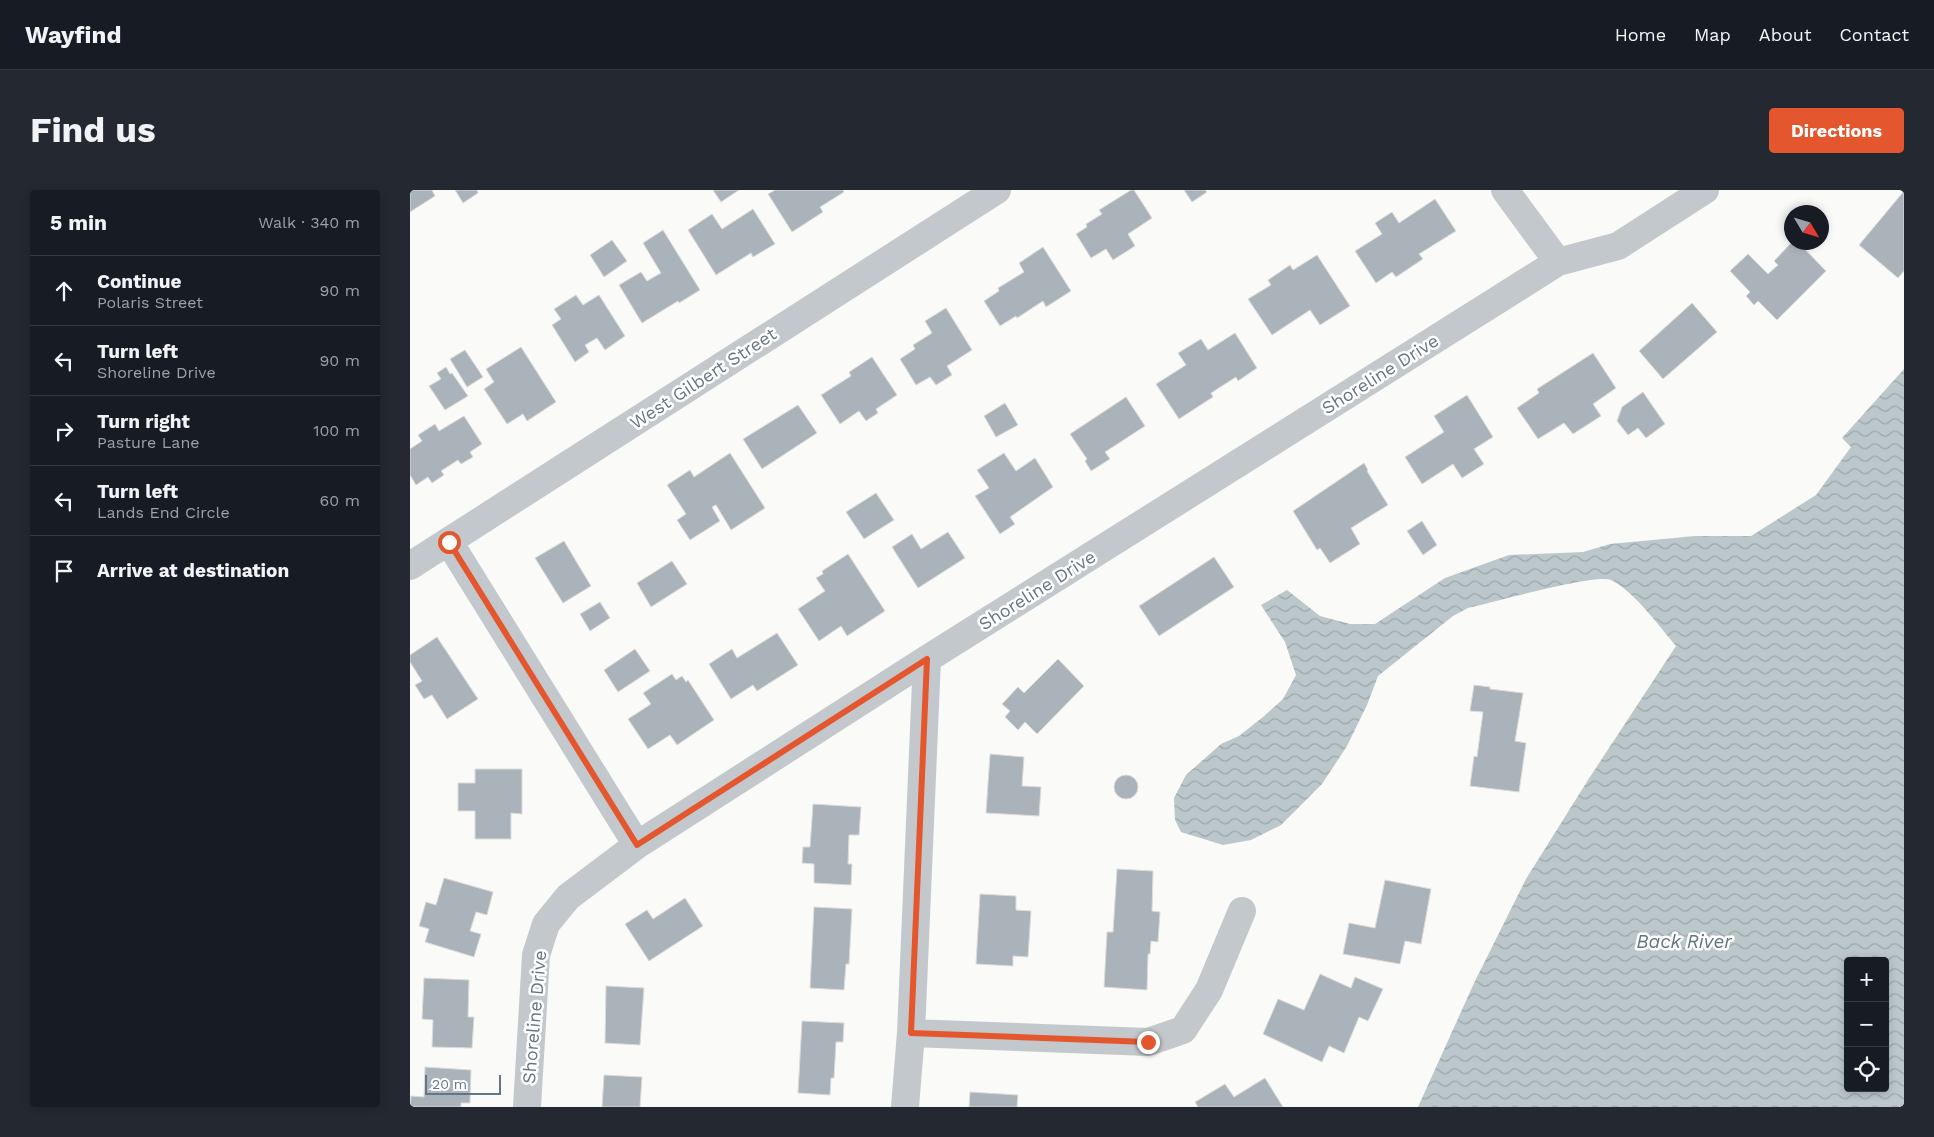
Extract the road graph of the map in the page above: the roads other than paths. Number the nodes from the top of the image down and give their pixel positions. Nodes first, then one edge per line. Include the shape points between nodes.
1 (997, 190) edge
2 (1505, 190) edge
3 (1705, 190) edge
4 (1558, 262) junction
5 (449, 542) junction
6 (410, 566) edge
7 (927, 659) junction
8 (637, 845) junction
9 (1242, 912) dead end
10 (911, 1033) junction
11 (527, 1107) edge
12 (905, 1107) edge

1 - 5 street, West Gilbert Street
2 - 4 street
3 - 4 street, Shoreline Drive via 1618,246
4 - 7 street, Shoreline Drive
5 - 6 street, West Gilbert Street
5 - 8 street
7 - 8 street, Shoreline Drive
7 - 10 street
8 - 11 street, Shoreline Drive via 568,897 546,924 536,955
9 - 10 street via 1208,990 1183,1030 1148,1042
10 - 12 street

